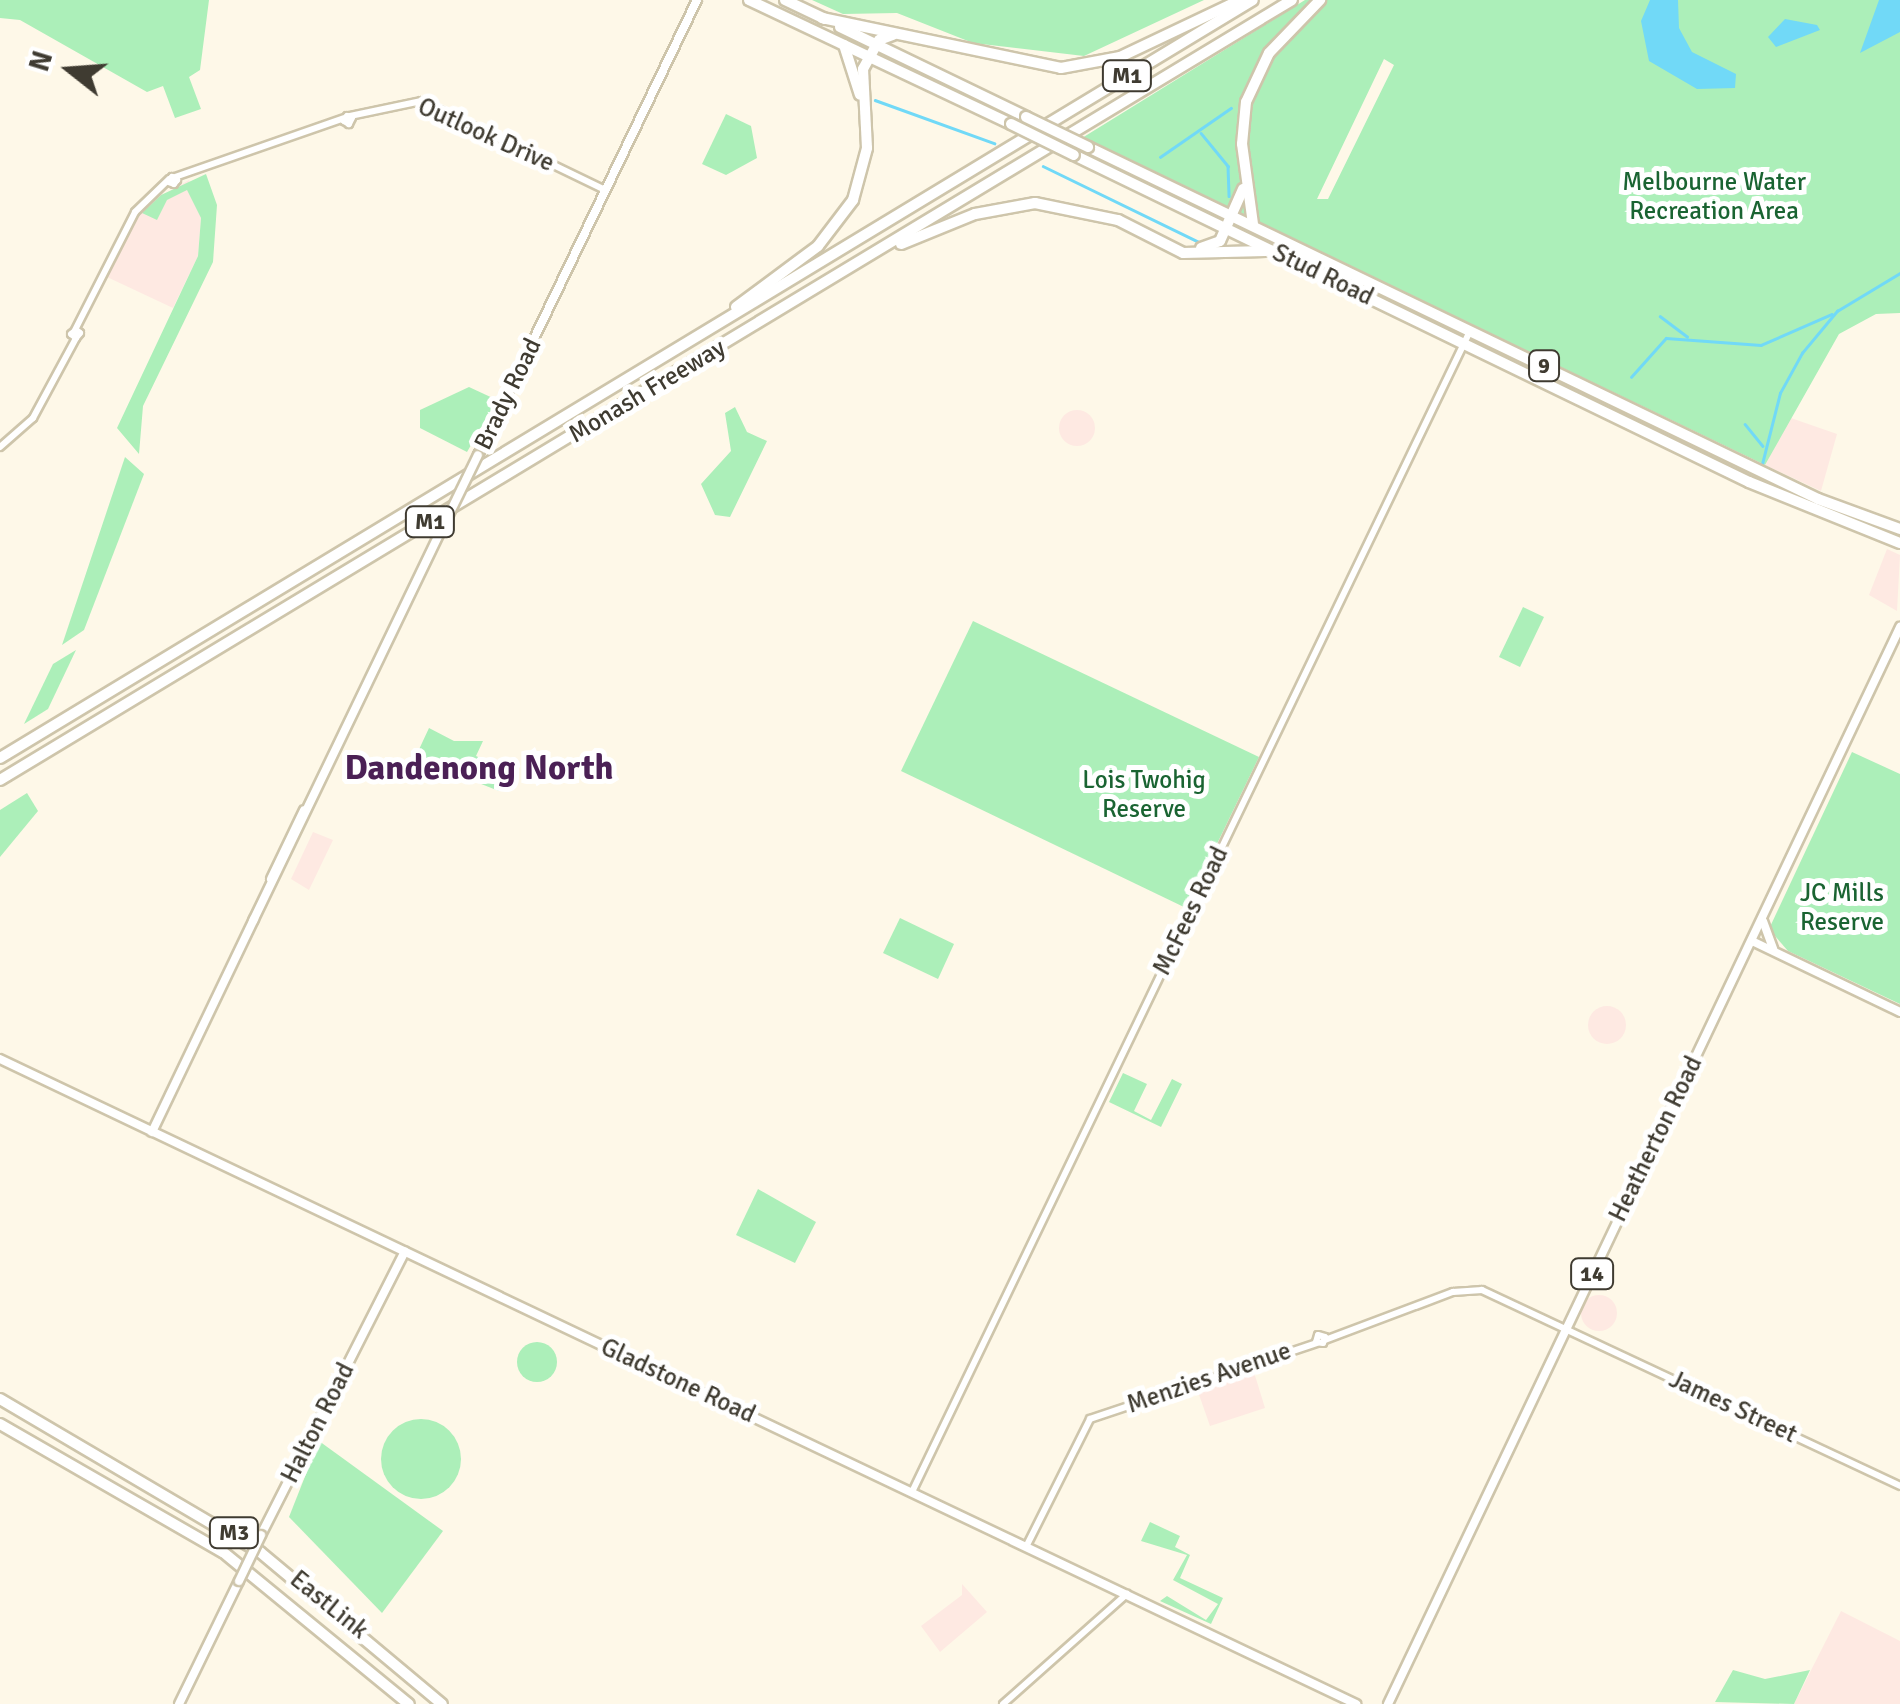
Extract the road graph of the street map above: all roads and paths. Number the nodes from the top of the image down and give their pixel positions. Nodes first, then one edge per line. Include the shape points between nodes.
1 (697, 0) edge
2 (749, 0) edge
3 (785, 0) edge
4 (1240, 0) edge
5 (1253, 0) edge
6 (1292, 0) edge
7 (1320, 0) edge
8 (822, 18) junction
9 (894, 35) junction
10 (876, 44) junction
11 (844, 45) junction
12 (868, 56) junction
13 (865, 104) junction
14 (1244, 176) junction
15 (605, 190) junction
16 (1233, 214) junction
17 (1253, 224) junction
18 (1226, 227) junction
19 (1156, 240) junction
20 (1277, 252) junction
21 (860, 263) junction
22 (1470, 330) junction
23 (1464, 344) junction
24 (682, 347) junction
25 (0, 447) edge
26 (1900, 529) edge
27 (1900, 543) edge
28 (1900, 628) edge
29 (0, 758) edge
30 (0, 780) edge
31 (1763, 916) junction
32 (1752, 941) junction
33 (1776, 953) junction
34 (1900, 1012) edge
35 (0, 1058) edge
36 (152, 1132) junction
37 (404, 1251) junction
38 (1567, 1328) junction
39 (0, 1399) edge
40 (0, 1424) edge
41 (1900, 1486) edge
42 (912, 1492) junction
43 (1026, 1546) junction
44 (1127, 1594) junction
45 (179, 1704) edge
46 (409, 1704) edge
47 (442, 1704) edge
48 (1003, 1704) edge
49 (1356, 1704) edge
50 (1388, 1704) edge

1 - 15 main road, Brady Road
2 - 11 highway, Stud Road / 9
3 - 8 highway, Stud Road / 9
4 - 9 highway via 1120,56 1073,67 1034,68
5 - 24 highway, Monash Freeway / M1
6 - 21 highway, Monash Freeway / M1
7 - 14 highway via 1288,28 1256,77 1242,125
8 - 9 highway
8 - 10 highway, Stud Road / 9
9 - 10 highway
10 - 12 highway
10 - 16 highway, Stud Road / 9, bridge
11 - 12 highway, Stud Road / 9
11 - 13 highway
12 - 13 highway
12 - 18 highway, Stud Road / 9, bridge
13 - 24 highway via 862,180 839,222
14 - 16 highway
14 - 17 highway
15 - 25 street, Outlook Drive via 421,102 364,114 173,181 135,212 33,418
15 - 36 main road, Brady Road, bridge
16 - 17 highway, Stud Road / 9
16 - 18 highway
17 - 22 highway, Stud Road / 9
18 - 19 highway via 1208,248
18 - 20 highway, Stud Road / 9
19 - 20 highway via 1198,254
19 - 21 highway via 1089,211 1014,205
20 - 23 highway, Stud Road / 9
21 - 30 highway, Monash Freeway / M1
22 - 23 street, McFees Road
22 - 26 highway, Stud Road / 9 via 1818,498
23 - 27 highway, Stud Road / 9 via 1748,482
23 - 42 street, McFees Road
24 - 29 highway, Monash Freeway / M1
28 - 31 main road, Heatherton Road / 14
31 - 32 main road, Heatherton Road / 14
31 - 33 main road
32 - 33 main road
32 - 38 main road, Heatherton Road / 14
33 - 34 main road
35 - 36 main road, Gladstone Road
36 - 37 main road, Gladstone Road
37 - 42 main road, Gladstone Road
37 - 45 main road, Halton Road, bridge
38 - 41 street, James Street
38 - 43 street, Menzies Avenue via 1502,1297 1453,1292 1090,1419
38 - 50 main road, Heatherton Road / 14
39 - 47 highway, EastLink / M3 via 260,1552
40 - 46 highway, EastLink / M3 via 251,1572
42 - 43 main road, Gladstone Road
43 - 44 main road, Gladstone Road
44 - 48 street
44 - 49 main road, Gladstone Road

